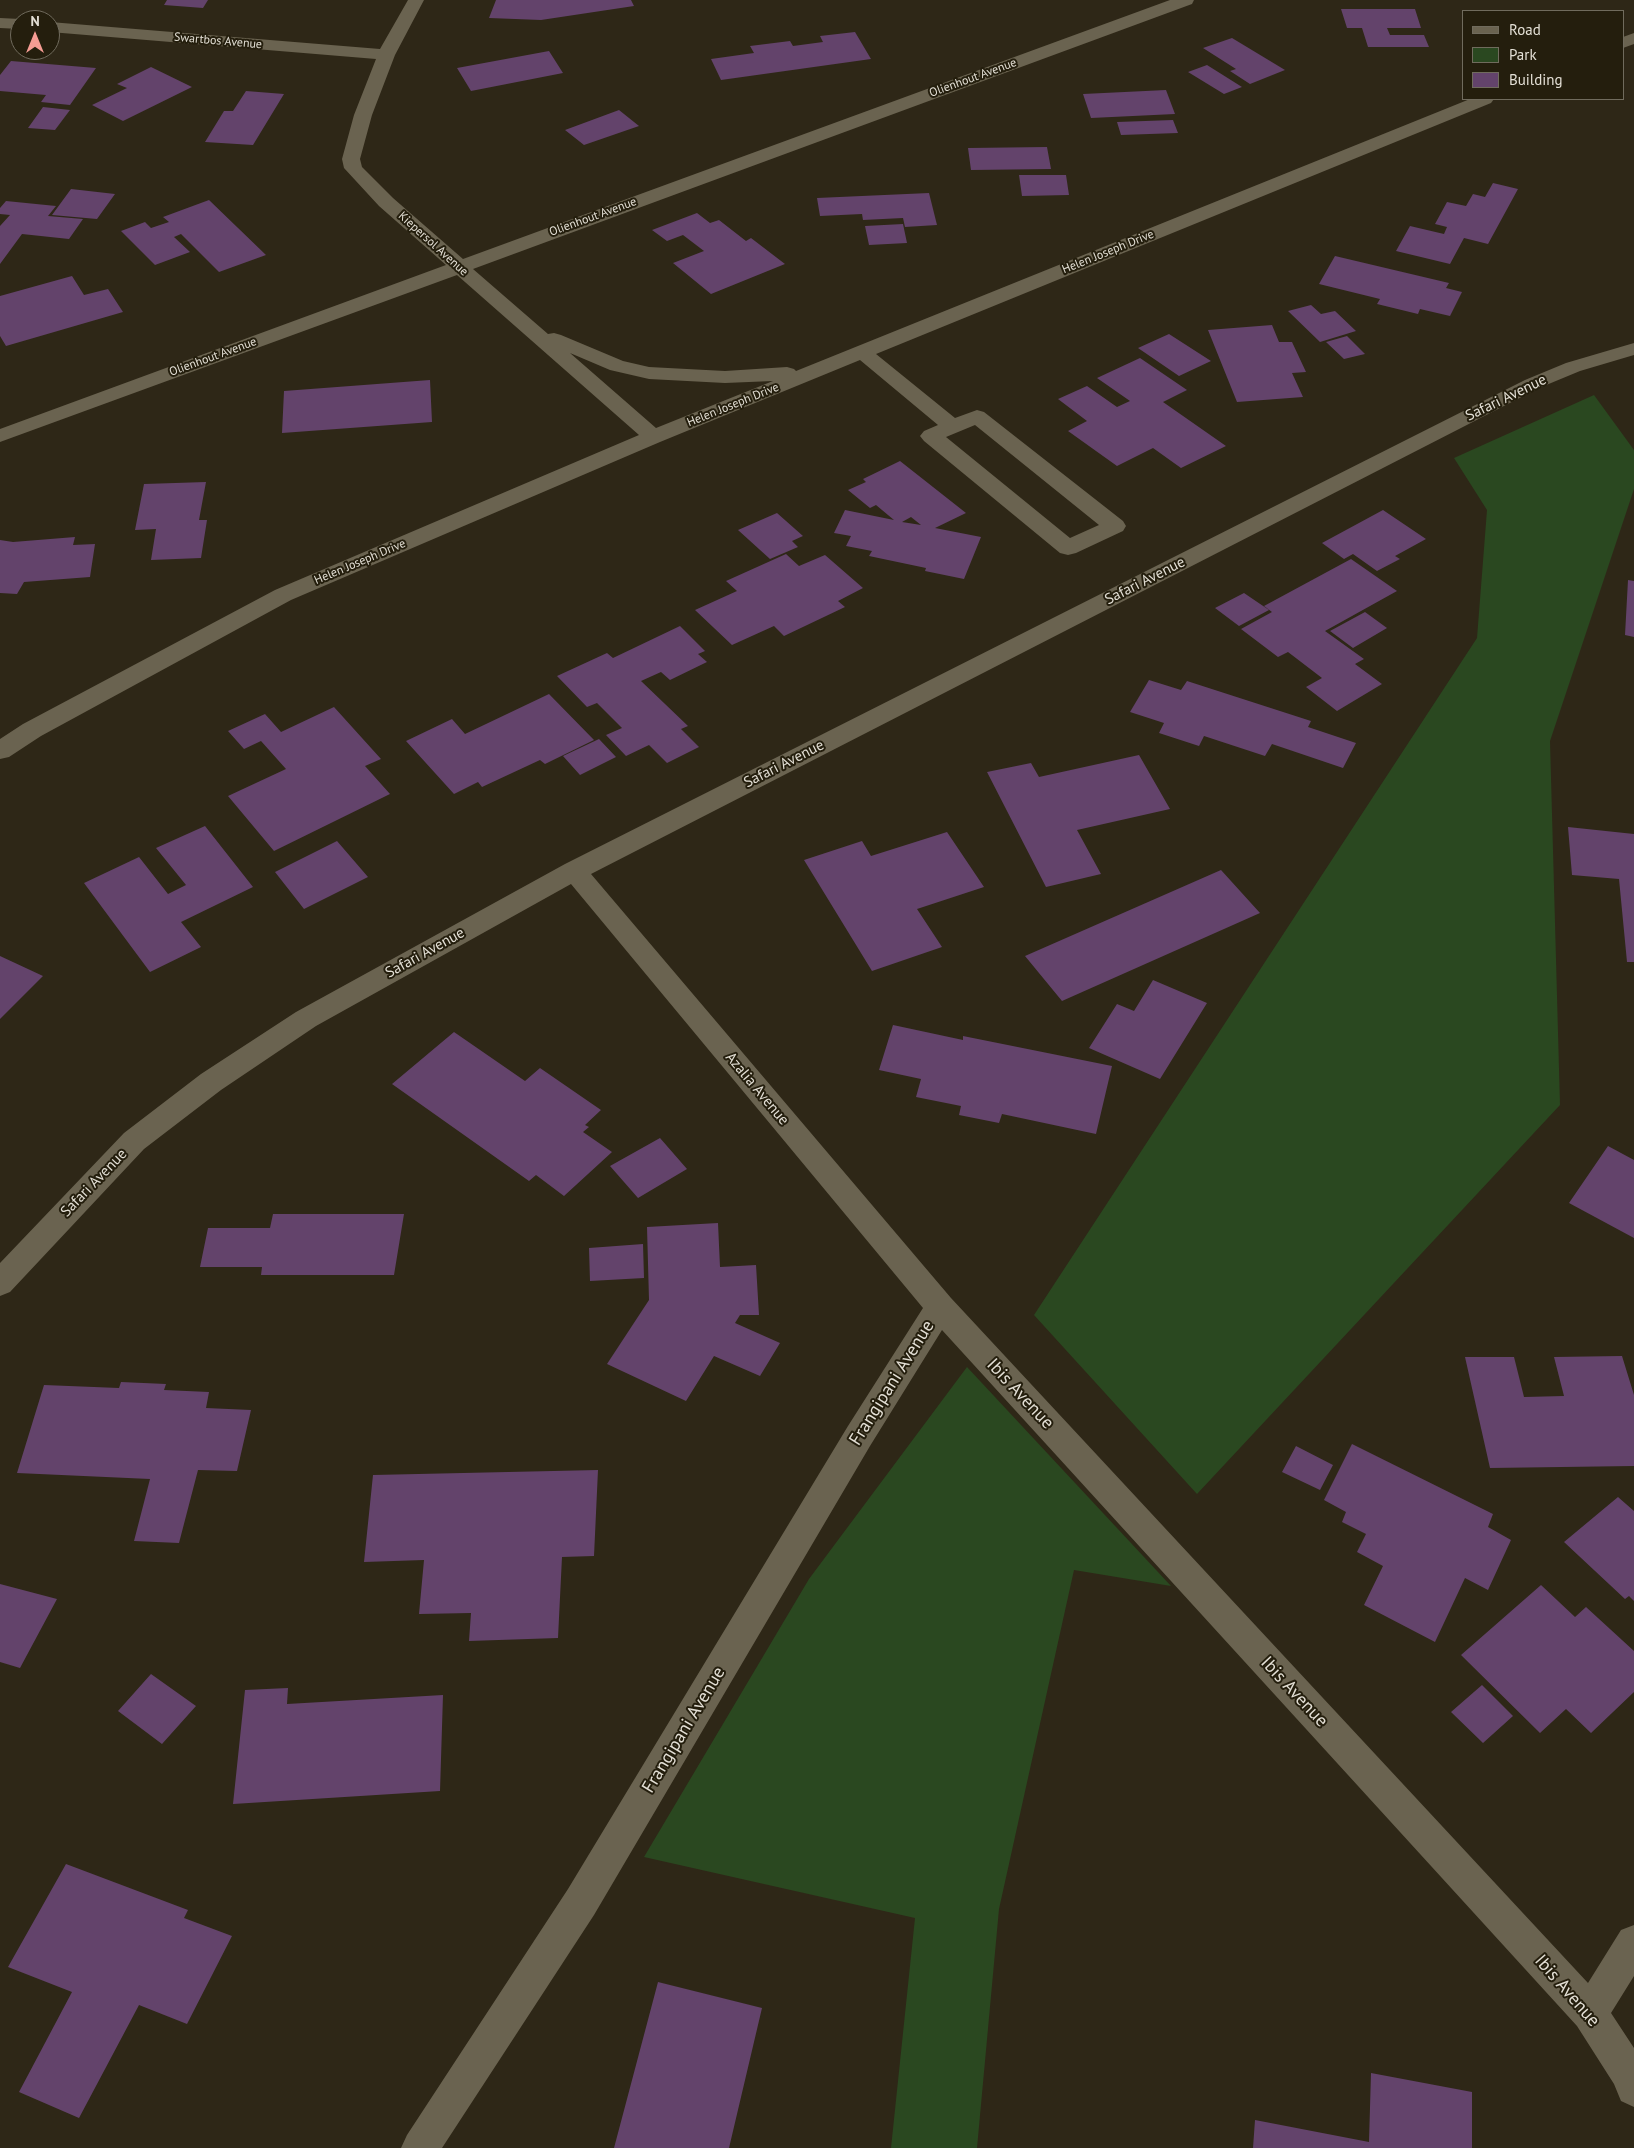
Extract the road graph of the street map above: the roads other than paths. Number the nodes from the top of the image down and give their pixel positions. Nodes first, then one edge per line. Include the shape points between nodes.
1 (416, 0) edge
2 (1186, 0) edge
3 (60, 28) edge
4 (386, 55) junction
5 (1483, 100) edge
6 (458, 266) junction
7 (530, 329) junction
8 (1634, 349) edge
9 (862, 352) junction
10 (828, 366) junction
11 (953, 427) junction
12 (0, 436) edge
13 (653, 437) junction
14 (0, 751) edge
15 (574, 871) junction
16 (0, 1283) edge
17 (940, 1307) junction
18 (1634, 1943) edge
19 (1590, 2013) junction
20 (1634, 2088) edge
21 (420, 2148) edge

1 - 4 street, Kiepersol Avenue
2 - 6 street, Olienhout Avenue
3 - 4 street, Swartbos Avenue
4 - 6 street, Kiepersol Avenue via 355,142 351,158 353,168
5 - 9 street, Helen Joseph Drive
6 - 7 street, Kiepersol Avenue
6 - 12 street, Olienhout Avenue
7 - 10 street via 617,366 649,373 760,376
7 - 13 street, Kiepersol Avenue
8 - 15 street, Safari Avenue via 1573,367 1532,384
9 - 10 street, Helen Joseph Drive
9 - 11 street
10 - 13 street, Helen Joseph Drive
11 - 11 street via 977,416 1115,526 1068,548 931,436
13 - 14 street, Helen Joseph Drive via 282,595 32,730
15 - 16 street, Safari Avenue via 306,1019 211,1082 134,1141
15 - 17 street, Azalia Avenue
17 - 19 street, Ibis Avenue
17 - 21 street, Frangipani Avenue via 581,1902
18 - 19 street
19 - 20 street, Ibis Avenue via 1629,2074

